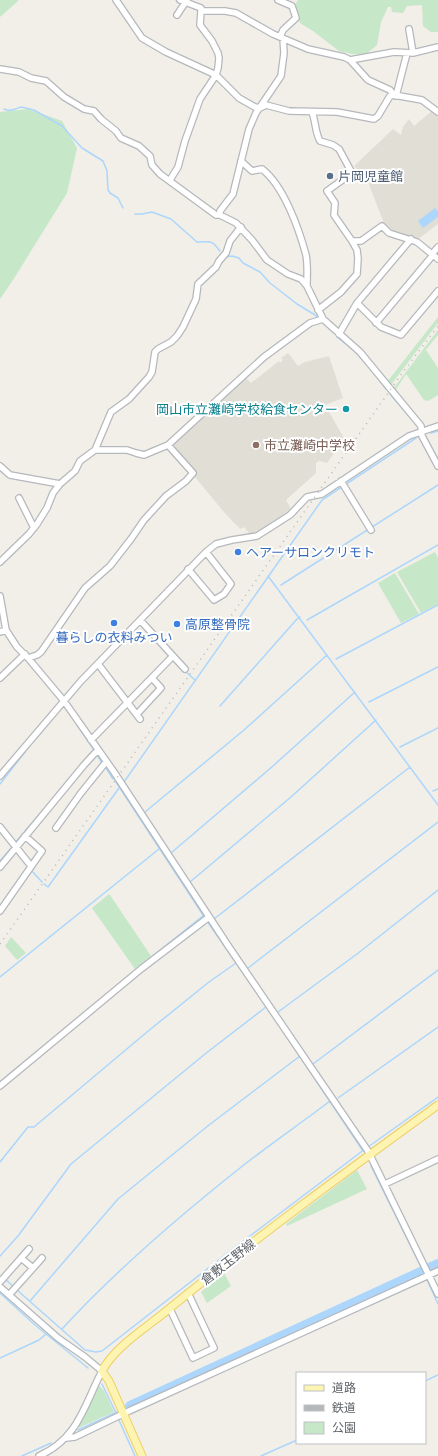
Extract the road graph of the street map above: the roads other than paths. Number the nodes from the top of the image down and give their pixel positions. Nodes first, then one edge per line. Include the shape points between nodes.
1 (278, 0) edge
2 (115, 1) edge
3 (184, 1) edge
4 (292, 3) edge
5 (201, 11) junction
6 (177, 14) dead end
7 (410, 29) dead end
8 (282, 38) junction
9 (438, 47) edge
10 (410, 53) junction
11 (350, 60) junction
12 (0, 70) edge
13 (216, 75) junction
14 (396, 94) junction
15 (260, 108) junction
16 (312, 112) junction
17 (438, 112) edge
18 (241, 161) junction
19 (170, 180) junction
20 (220, 215) junction
21 (241, 227) junction
22 (411, 239) junction
23 (352, 241) junction
24 (438, 247) edge
25 (434, 256) edge
26 (306, 286) junction
27 (438, 291) edge
28 (357, 303) junction
29 (318, 310) junction
30 (323, 319) junction
31 (376, 323) junction
32 (339, 334) junction
33 (438, 426) edge
34 (422, 431) junction
35 (168, 445) junction
36 (95, 450) junction
37 (0, 466) edge
38 (438, 466) edge
39 (343, 483) junction
40 (60, 484) junction
41 (19, 498) dead end
42 (34, 528) junction
43 (370, 529) dead end
44 (206, 552) junction
45 (0, 562) edge
46 (188, 569) junction
47 (0, 596) edge
48 (140, 620) junction
49 (3, 631) edge
50 (26, 656) junction
51 (173, 656) junction
52 (98, 664) junction
53 (185, 669) dead end
54 (0, 678) edge
55 (152, 678) junction
56 (64, 701) junction
57 (128, 702) junction
58 (90, 740) junction
59 (96, 752) junction
60 (105, 764) junction
61 (0, 776) edge
62 (0, 827) edge
63 (56, 828) dead end
64 (25, 836) junction
65 (15, 849) junction
66 (0, 867) edge
67 (32, 868) junction
68 (0, 911) edge
69 (207, 918) junction
70 (0, 1086) edge
71 (438, 1105) edge
72 (368, 1150) junction
73 (438, 1159) edge
74 (385, 1184) junction
75 (29, 1249) dead end
76 (21, 1258) junction
77 (42, 1258) dead end
78 (33, 1268) junction
79 (438, 1270) edge
80 (427, 1275) junction
81 (3, 1279) edge
82 (0, 1287) edge
83 (188, 1293) junction
84 (438, 1294) edge
85 (9, 1295) junction
86 (170, 1308) junction
87 (102, 1371) junction
88 (120, 1416) junction
89 (66, 1438) junction
90 (40, 1456) edge
91 (142, 1456) edge

1 - 4 street
2 - 13 street via 142,38
3 - 5 street via 201,8
3 - 6 street
4 - 8 street via 296,18 283,30
5 - 8 street via 236,13
5 - 13 street via 200,25 218,53
7 - 10 street
8 - 11 street via 308,49
8 - 15 street via 284,53 281,76
9 - 10 street
10 - 11 street via 394,52
10 - 14 street
11 - 14 street via 368,80
12 - 19 street via 18,72 46,81 84,109 94,111 121,138 139,146 150,156 157,171
13 - 15 street via 239,98
13 - 19 street via 200,99 178,167
14 - 16 street via 390,96 374,119 344,113
14 - 17 street via 422,100
15 - 16 street via 266,105 289,111
15 - 18 street via 249,129
16 - 23 street via 320,141 339,149 352,172 327,191 335,203 334,215
18 - 20 street via 233,194 220,211
18 - 26 street via 252,171 262,169 280,190 293,216 306,256
19 - 20 street via 216,215
20 - 21 street
21 - 26 street via 267,260 301,279
21 - 36 street via 230,241 216,268 198,284 196,299 177,336 155,352 149,377 129,399 111,412
22 - 23 street via 389,233 382,226 370,236 360,241
22 - 25 street
22 - 28 street
23 - 29 street via 358,258 356,274 342,292
24 - 25 street
25 - 31 street
26 - 29 street
27 - 31 street via 401,335
28 - 31 street
28 - 32 street
29 - 30 street
30 - 32 street
30 - 35 street via 310,323 264,357
32 - 34 street via 360,352 422,426
33 - 34 street
34 - 38 street via 427,447
34 - 39 street via 409,436
35 - 36 street via 144,455 128,450
35 - 50 street via 193,473 166,496 144,520 110,566 85,588 41,652
36 - 40 street via 80,461 75,471
37 - 40 street via 10,474
39 - 43 street
39 - 44 street via 322,494 307,497 290,516 257,536 216,544
40 - 42 street
41 - 42 street
42 - 45 street
44 - 46 street
44 - 46 street via 231,584 224,594 214,600
46 - 48 street
47 - 49 street
48 - 51 street
48 - 52 street
49 - 50 street
50 - 54 street
50 - 56 street
51 - 53 street
51 - 55 street
52 - 56 street
52 - 57 street
55 - 57 street
55 - 57 street via 161,688 138,717
56 - 58 street
56 - 61 street
57 - 58 street
58 - 59 street
59 - 60 street
59 - 64 street
60 - 63 street
60 - 69 street via 118,777
62 - 65 street
64 - 65 street
64 - 67 street via 42,851
65 - 66 street
65 - 67 street
67 - 68 street
69 - 70 street
69 - 72 street
71 - 72 main road, 倉敷玉野線
72 - 74 street
72 - 83 main road, 倉敷玉野線
73 - 74 street
74 - 80 street
75 - 76 street
76 - 78 street
76 - 81 street
77 - 78 street
78 - 85 street
79 - 80 street
80 - 84 street
80 - 88 street
82 - 85 street
83 - 86 main road, 倉敷玉野線
83 - 86 street via 214,1348 192,1358
85 - 87 street via 58,1338
86 - 87 main road, 倉敷玉野線 via 114,1354
87 - 88 main road via 109,1381
87 - 89 street via 79,1420
88 - 89 street via 75,1437
88 - 91 main road
89 - 90 street

